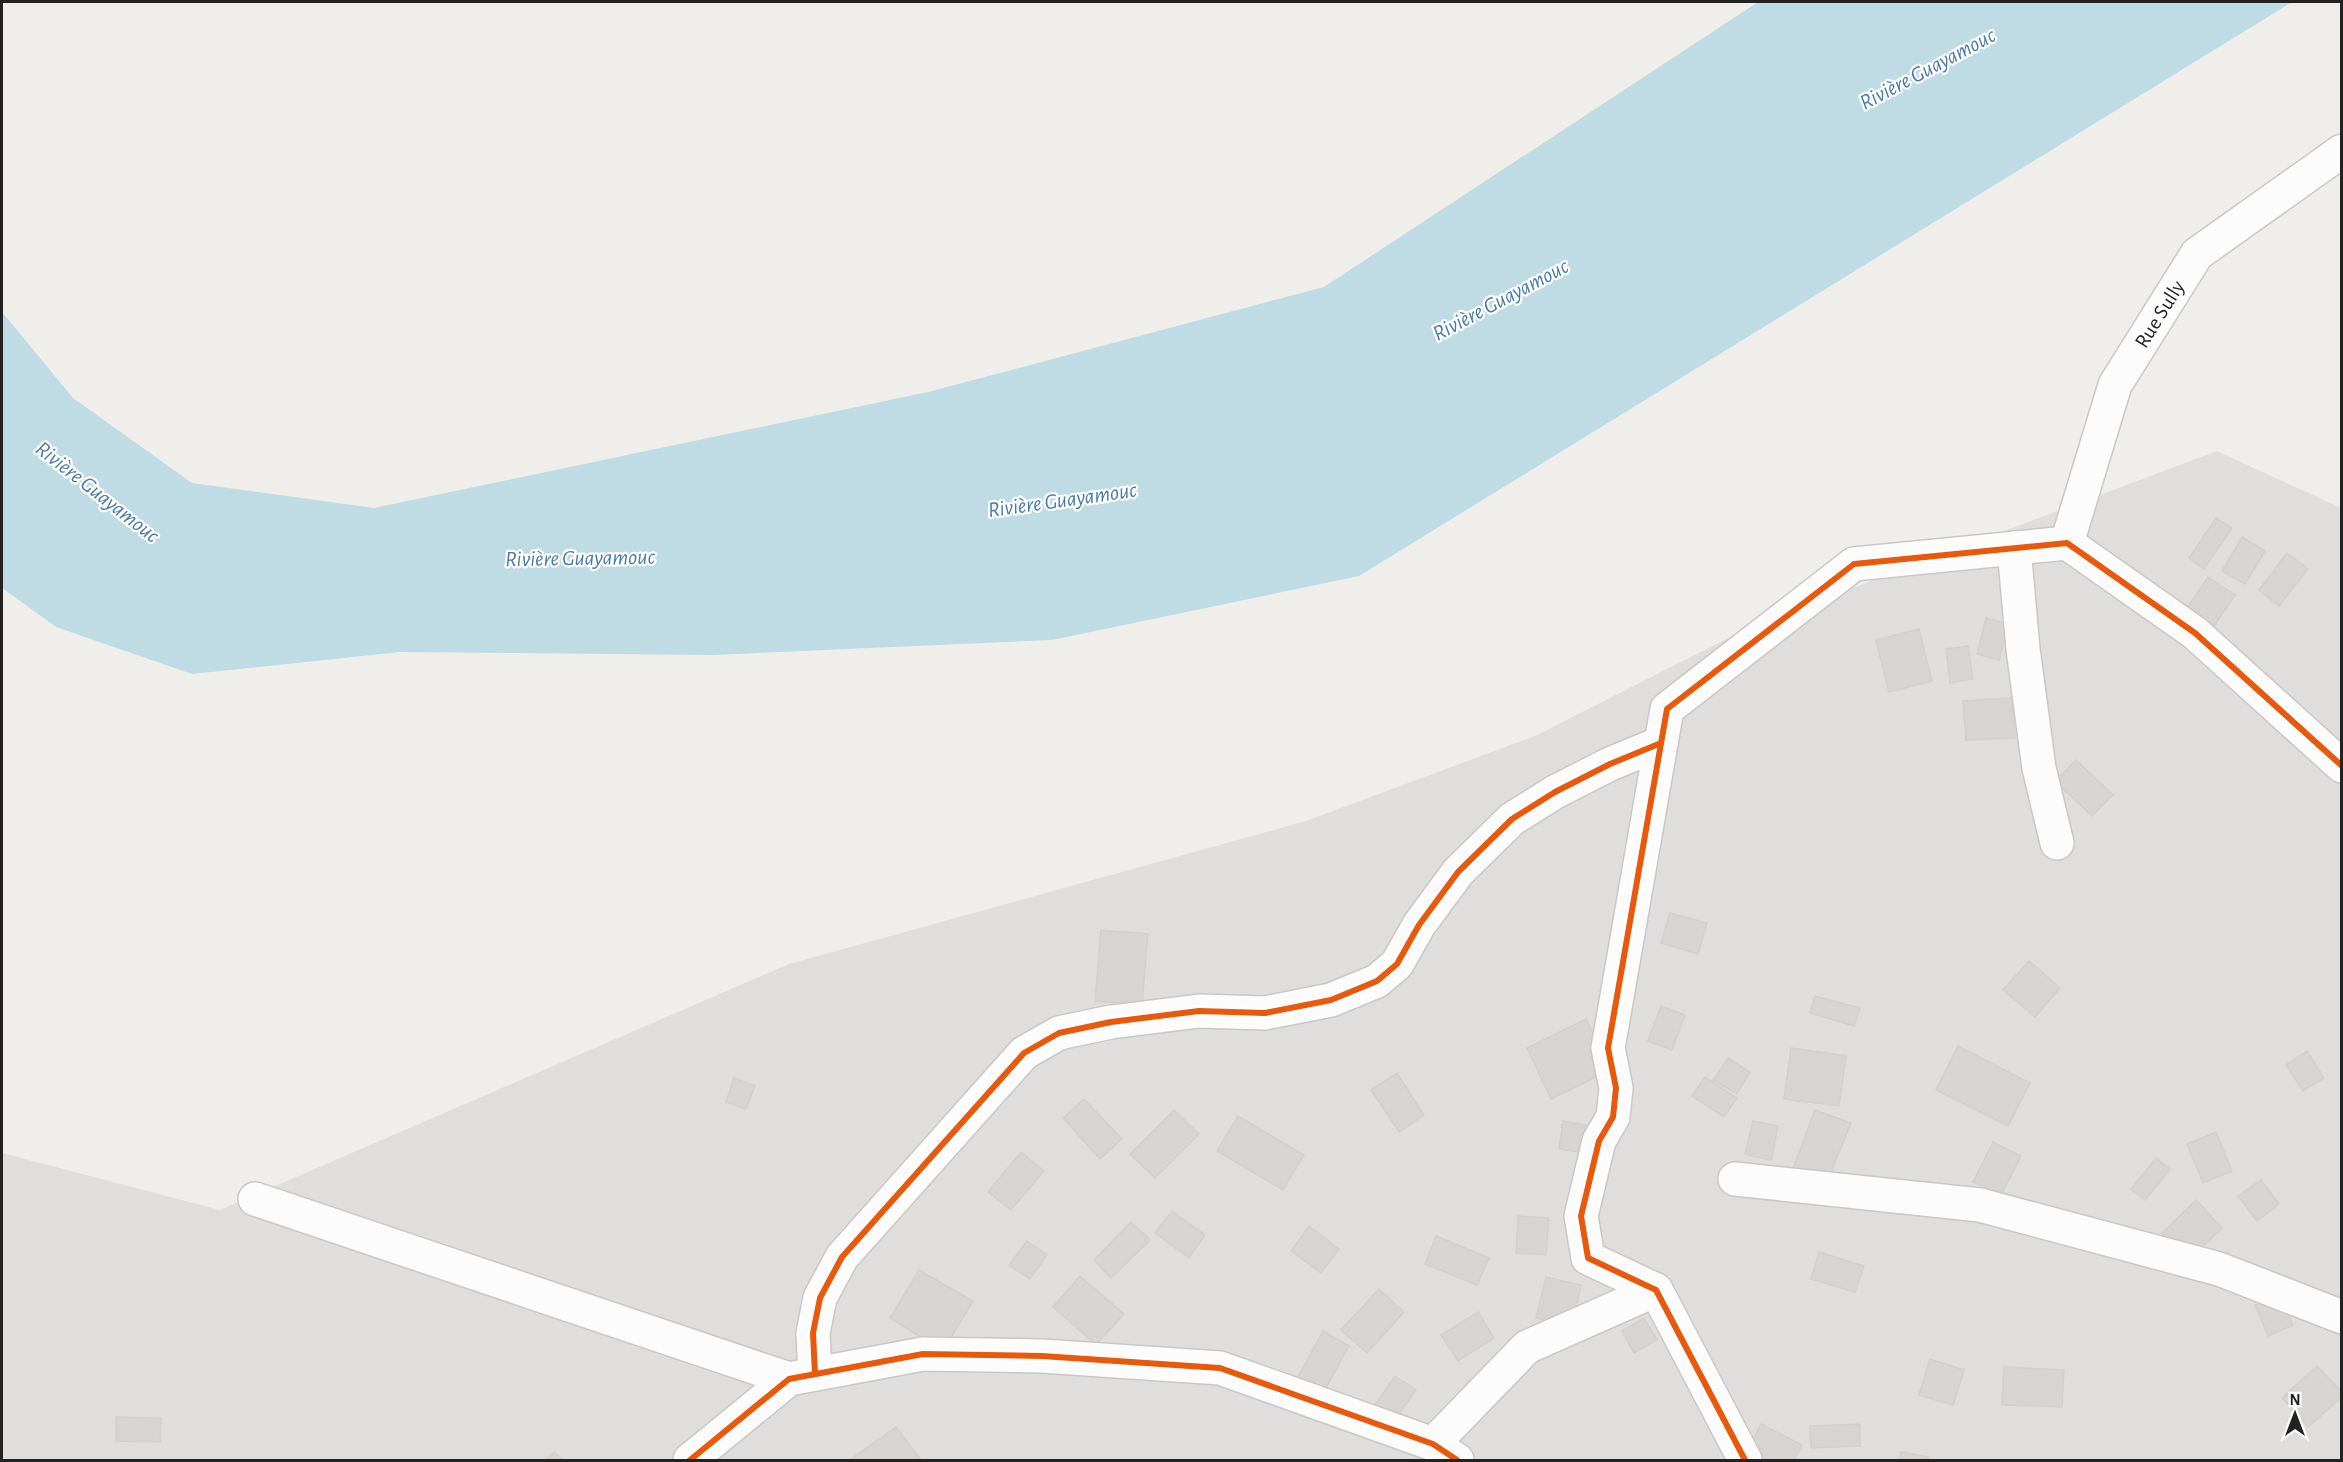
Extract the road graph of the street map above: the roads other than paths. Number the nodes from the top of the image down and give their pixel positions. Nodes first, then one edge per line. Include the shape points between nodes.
1 (2342, 151) edge
2 (2067, 543) junction
3 (2014, 548) junction
4 (1661, 743) junction
5 (2342, 766) edge
6 (2057, 843) dead end
7 (1735, 1179) dead end
8 (255, 1199) dead end
9 (1656, 1290) junction
10 (2342, 1317) edge
11 (802, 1377) junction
12 (1445, 1452) edge
13 (690, 1461) edge
14 (1745, 1461) edge

1 - 2 street, Rue Sully via 2197,254 2115,385
2 - 3 street
2 - 5 street via 2195,633
3 - 4 street via 1854,564 1667,709
3 - 6 street via 2039,768
4 - 9 street via 1608,1048 1616,1088 1612,1117 1599,1141 1581,1216 1588,1258
4 - 11 street via 1592,774 1512,819 1458,872 1419,925 1397,964 1377,981 1331,1000 1265,1013 1199,1011 1110,1022 1059,1033 1024,1053 842,1257 820,1298
7 - 10 street via 1980,1205 2218,1269
8 - 11 street
9 - 12 street via 1527,1347
9 - 14 street
11 - 12 street via 922,1354 1042,1356 1220,1368
11 - 13 street

